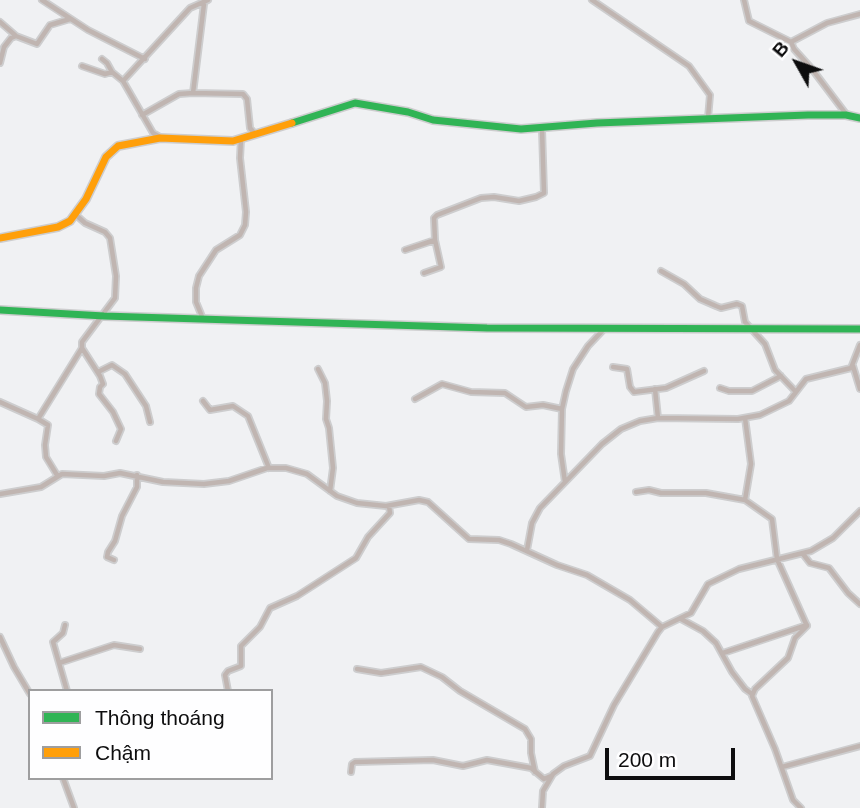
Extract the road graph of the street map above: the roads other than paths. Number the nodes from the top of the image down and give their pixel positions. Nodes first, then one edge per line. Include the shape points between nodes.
1 (41, 0) edge
2 (592, 0) edge
3 (744, 0) edge
4 (206, 2) edge
5 (860, 14) edge
6 (71, 19) junction
7 (0, 22) edge
8 (16, 36) junction
9 (790, 41) junction
10 (145, 59) junction
11 (102, 60) dead end
12 (0, 64) edge
13 (82, 66) dead end
14 (112, 72) junction
15 (123, 81) junction
16 (193, 93) junction
17 (142, 115) junction
18 (846, 115) junction
19 (860, 118) edge
20 (708, 119) junction
21 (542, 129) junction
22 (256, 135) junction
23 (160, 138) junction
24 (241, 139) junction
25 (76, 215) junction
26 (0, 238) edge
27 (435, 240) junction
28 (405, 250) dead end
29 (661, 271) dead end
30 (424, 273) dead end
31 (0, 310) edge
32 (104, 316) junction
33 (204, 319) junction
34 (750, 328) junction
35 (604, 329) junction
36 (860, 329) edge
37 (82, 348) junction
38 (859, 348) edge
39 (853, 366) junction
40 (613, 367) dead end
41 (318, 369) dead end
42 (704, 371) dead end
43 (98, 372) junction
44 (781, 376) junction
45 (720, 388) dead end
46 (860, 388) edge
47 (655, 389) junction
48 (796, 392) junction
49 (415, 399) dead end
50 (202, 401) dead end
51 (0, 402) edge
52 (562, 409) junction
53 (657, 418) junction
54 (745, 418) junction
55 (38, 419) junction
56 (150, 422) dead end
57 (116, 441) dead end
58 (269, 468) junction
59 (57, 475) junction
60 (137, 475) junction
61 (566, 483) junction
62 (330, 491) junction
63 (636, 492) dead end
64 (0, 494) edge
65 (745, 500) junction
66 (389, 506) junction
67 (860, 510) edge
68 (527, 550) junction
69 (803, 554) junction
70 (777, 559) junction
71 (114, 560) dead end
72 (860, 604) edge
73 (680, 619) junction
74 (65, 625) dead end
75 (807, 625) junction
76 (662, 627) junction
77 (0, 637) edge
78 (140, 649) dead end
79 (723, 653) junction
80 (60, 663) junction
81 (357, 669) dead end
82 (66, 689) edge
83 (228, 689) edge
84 (28, 691) edge
85 (752, 694) junction
86 (860, 746) edge
87 (782, 767) junction
88 (351, 772) dead end
89 (535, 772) junction
90 (551, 776) junction
91 (64, 780) edge
92 (74, 808) edge
93 (542, 808) edge
94 (801, 808) edge

1 - 6 street
2 - 20 street via 689,66 710,95
3 - 9 street via 749,21
4 - 10 street via 190,8
4 - 16 street
5 - 9 street
6 - 8 street via 50,25 37,44
6 - 10 street
7 - 8 street
8 - 12 street via 6,43
9 - 18 street
10 - 15 street
11 - 14 street
13 - 14 street
14 - 15 street
15 - 17 street
16 - 17 street via 173,97
16 - 22 street via 246,95 250,128
17 - 23 street
18 - 19 street
18 - 20 street
20 - 21 street
21 - 22 street via 433,120 360,103
21 - 27 street via 544,192 523,201 481,198 437,215
22 - 24 street
23 - 24 street
23 - 25 street via 112,150
24 - 33 street via 245,225 240,234 216,250 200,276 196,302
25 - 26 street via 58,227
25 - 32 street via 110,238 117,294
27 - 28 street
27 - 30 street via 441,267
29 - 34 street via 716,306 742,306
31 - 32 street
32 - 33 street
32 - 37 street
33 - 35 street
34 - 35 street
34 - 36 street
34 - 44 street via 765,344
35 - 52 street via 573,369
37 - 43 street
37 - 55 street
38 - 39 street
39 - 46 street
39 - 48 street via 812,376
40 - 47 street via 627,369 632,392
41 - 62 street via 327,401 333,468
42 - 47 street
43 - 56 street via 111,365 125,374 140,394
43 - 57 street via 103,384 98,391 121,429
44 - 45 street via 752,391
44 - 48 street
47 - 53 street
48 - 54 street via 784,405
49 - 52 street via 442,384 471,392 505,393 523,406
50 - 58 street via 211,410 233,406 248,416
51 - 55 street
52 - 61 street
53 - 54 street
53 - 61 street via 621,429
54 - 65 street via 751,464
55 - 59 street via 48,425 46,457
58 - 60 street via 210,484 163,482
58 - 62 street via 307,474
59 - 60 street
59 - 64 street via 41,486
60 - 71 street via 137,488 107,552
61 - 68 street via 534,517
62 - 66 street via 357,503
63 - 65 street via 706,492
65 - 70 street via 772,519
66 - 68 street via 425,500 469,538 499,540
66 - 83 street via 390,513 356,558 270,608 260,627 241,646 241,666 225,675
67 - 69 street via 833,538
68 - 76 street via 603,583
69 - 70 street
69 - 72 street via 810,563 830,568
70 - 73 street via 739,569 708,584 693,610
70 - 75 street
73 - 76 street
73 - 79 street via 710,637
74 - 80 street via 64,633 53,642
75 - 79 street
75 - 85 street via 795,638 786,661
76 - 90 street via 614,705 592,752
77 - 84 street
78 - 80 street via 114,645
79 - 85 street
80 - 82 street
81 - 89 street via 381,673 421,667 442,677 525,729 531,739
85 - 87 street
86 - 87 street
87 - 94 street via 793,800
88 - 89 street via 355,762 433,760 463,766 494,761
89 - 90 street via 544,779
90 - 93 street via 541,798
91 - 92 street

